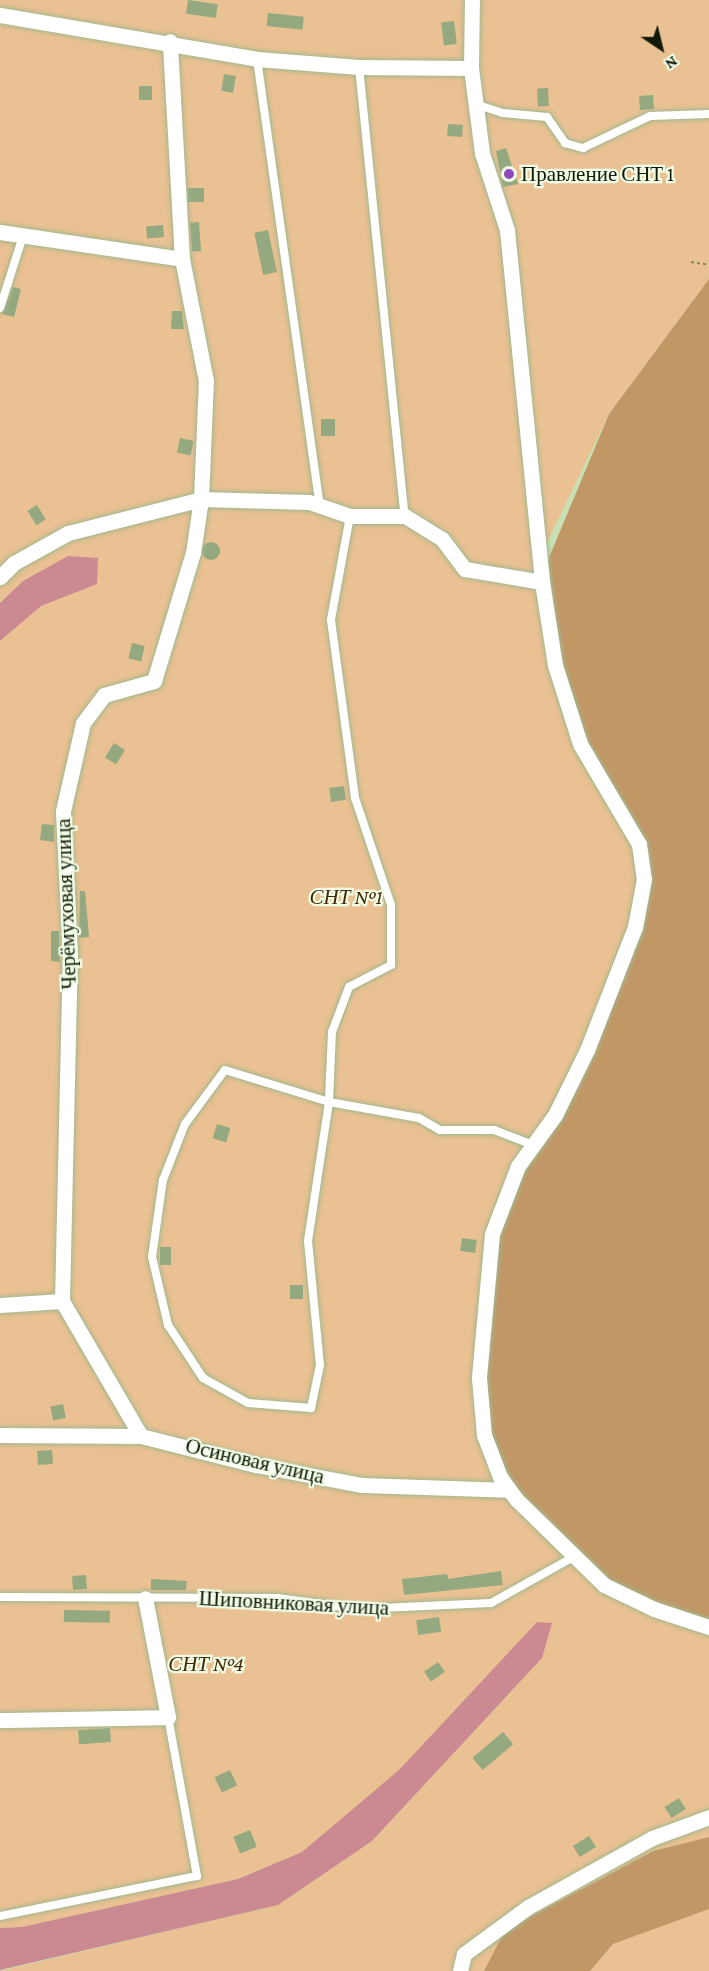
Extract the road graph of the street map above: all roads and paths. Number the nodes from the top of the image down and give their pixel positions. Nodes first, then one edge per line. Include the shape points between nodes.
1 (472, 0) edge
2 (0, 15) edge
3 (170, 41) junction
4 (257, 59) junction
5 (358, 67) junction
6 (471, 68) junction
7 (478, 105) junction
8 (709, 114) edge
9 (0, 232) edge
10 (23, 236) junction
11 (182, 259) junction
12 (691, 262) dead end
13 (709, 265) edge
14 (0, 308) edge
15 (201, 499) junction
16 (320, 506) junction
17 (351, 516) junction
18 (405, 516) junction
19 (0, 577) edge
20 (542, 582) junction
21 (328, 1102) junction
22 (533, 1145) junction
23 (62, 1301) junction
24 (0, 1305) edge
25 (0, 1435) edge
26 (141, 1436) junction
27 (509, 1490) junction
28 (575, 1556) junction
29 (0, 1597) edge
30 (145, 1598) junction
31 (709, 1627) edge
32 (168, 1717) junction
33 (0, 1720) edge
34 (709, 1818) edge
35 (0, 1916) edge
36 (460, 1971) edge

1 - 6 street
2 - 3 street
3 - 4 street
3 - 11 street
4 - 5 street
4 - 16 lane
5 - 6 street
5 - 18 lane
6 - 7 street
7 - 8 lane via 502,113 547,117 565,143 583,148 650,116
7 - 20 street via 482,153 507,230
9 - 10 street
10 - 11 street
10 - 14 lane
11 - 15 street via 206,381
12 - 13 path
15 - 16 street via 309,501
15 - 19 street via 68,533 14,563
15 - 23 street, Черёмуховая улица via 193,553 154,681 104,695 83,723 63,810 70,955
16 - 17 street
17 - 18 street
17 - 21 lane via 331,620 355,798 391,905 391,965 349,987 332,1032
18 - 20 street via 442,539 465,569
20 - 22 street via 555,665 580,744 639,844 644,879 635,927 587,1050 555,1115
21 - 21 lane via 308,1241 320,1365 311,1408 248,1403 203,1378 168,1325 152,1257 163,1180 185,1124 225,1070
21 - 22 lane via 419,1118 440,1130 494,1130
22 - 27 street via 518,1166 492,1234 478,1378 484,1435
23 - 24 street
23 - 26 street
25 - 26 street, Осиновая улица
26 - 27 street, Осиновая улица via 256,1465 362,1485
27 - 28 street
28 - 30 lane, Шиповниковая улица via 491,1603 359,1609 277,1598
28 - 31 street via 604,1585 654,1609
29 - 30 lane, Шиповниковая улица
30 - 32 street
32 - 33 street
32 - 35 lane via 197,1876
34 - 36 street via 652,1838 528,1907 464,1954

